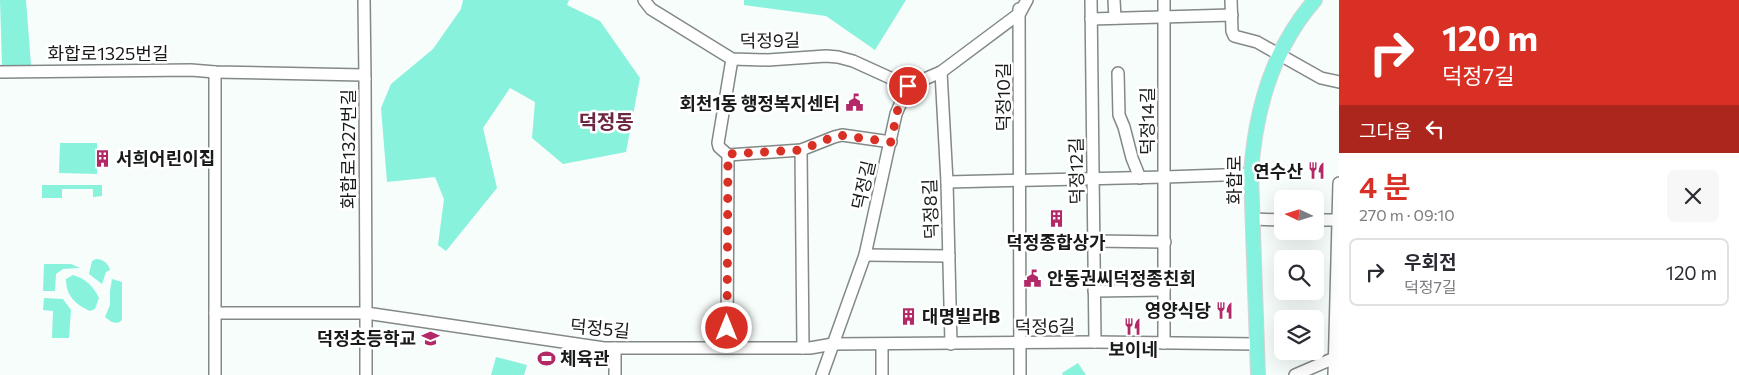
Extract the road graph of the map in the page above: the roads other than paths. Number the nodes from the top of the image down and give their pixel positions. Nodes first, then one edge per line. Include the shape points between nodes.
1 (364, 0) edge
2 (644, 0) edge
3 (1019, 0) edge
4 (1026, 0) edge
5 (1091, 0) edge
6 (1114, 0) edge
7 (1164, 0) edge
8 (1231, 0) edge
9 (1315, 0) edge
10 (1020, 13) junction
11 (1232, 15) junction
12 (1164, 16) junction
13 (1115, 18) junction
14 (1091, 19) junction
15 (1279, 55) junction
16 (732, 59) junction
17 (0, 72) edge
18 (215, 72) junction
19 (941, 72) junction
20 (1118, 73) dead end
21 (365, 79) junction
22 (1339, 82) edge
23 (908, 86) junction
24 (891, 142) junction
25 (801, 150) junction
26 (728, 154) junction
27 (1251, 174) junction
28 (1140, 178) junction
29 (1165, 178) junction
30 (1094, 179) junction
31 (1021, 180) junction
32 (947, 182) junction
33 (1339, 183) edge
34 (1253, 219) junction
35 (1274, 220) edge
36 (1324, 220) edge
37 (1338, 220) edge
38 (1094, 241) junction
39 (1165, 242) junction
40 (865, 255) junction
41 (949, 256) junction
42 (1164, 290) junction
43 (1094, 291) junction
44 (215, 313) junction
45 (366, 313) junction
46 (1094, 342) junction
47 (1164, 343) junction
48 (833, 344) junction
49 (882, 344) junction
50 (951, 344) junction
51 (1020, 344) junction
52 (1257, 344) junction
53 (727, 347) junction
54 (615, 348) junction
55 (802, 348) junction
56 (1337, 357) edge
57 (216, 375) edge
58 (366, 375) edge
59 (615, 375) edge
60 (822, 375) edge
61 (882, 375) edge
62 (1020, 375) edge
63 (1258, 375) edge
64 (1294, 375) edge
65 (1334, 375) edge

1 - 21 street
2 - 16 street, 덕정9길 via 651,9
3 - 10 street, 덕정10길
4 - 10 street
5 - 14 street, 덕정12길
6 - 13 street
7 - 12 street, 덕정14길
8 - 11 street
9 - 15 main road, 화합로
10 - 19 street
10 - 31 street, 덕정10길
11 - 12 street
11 - 15 street via 1234,36 1253,40
12 - 13 street
12 - 29 street, 덕정14길
13 - 14 street
14 - 30 street, 덕정12길
15 - 22 street via 1321,78
15 - 27 main road, 화합로 via 1257,122
16 - 23 street, 덕정9길 via 838,57
16 - 26 street via 718,143
17 - 18 street, 화합로1325번길
18 - 21 street, 화합로1327번길 via 359,74
18 - 44 street
19 - 23 street
19 - 32 street, 덕정8길
20 - 28 street via 1119,115
21 - 45 street, 화합로1327번길
23 - 24 street, 덕정길 via 898,108
24 - 25 street via 838,135
24 - 40 street, 덕정길
25 - 26 street
25 - 55 street
26 - 53 street
27 - 29 street
27 - 34 main road, 화합로
28 - 29 street
28 - 30 street
29 - 39 street, 덕정14길
30 - 31 street
30 - 38 street, 덕정12길
31 - 32 street
31 - 51 street, 덕정10길
32 - 41 street, 덕정8길
33 - 37 street
34 - 35 street
34 - 52 main road, 화합로
36 - 37 street
37 - 56 street
38 - 39 street
38 - 43 street, 덕정12길
39 - 42 street, 덕정14길
40 - 41 street
40 - 48 street, 덕정길
41 - 50 street, 덕정8길
42 - 43 street
42 - 47 street, 덕정14길
43 - 46 street, 덕정12길
44 - 45 street
44 - 57 street
45 - 54 street, 덕정5길
45 - 58 street, 화합로1327번길
46 - 47 street, 덕정6길
46 - 51 street, 덕정6길
47 - 52 street, 덕정6길
48 - 49 street, 덕정6길
48 - 55 street, 덕정5길
48 - 60 street, 덕정길
49 - 50 street, 덕정6길
49 - 61 street
50 - 51 street, 덕정6길
51 - 62 street, 덕정10길
52 - 63 main road, 화합로
53 - 54 street, 덕정5길
53 - 55 street, 덕정5길
54 - 59 street
56 - 64 street
56 - 65 street

